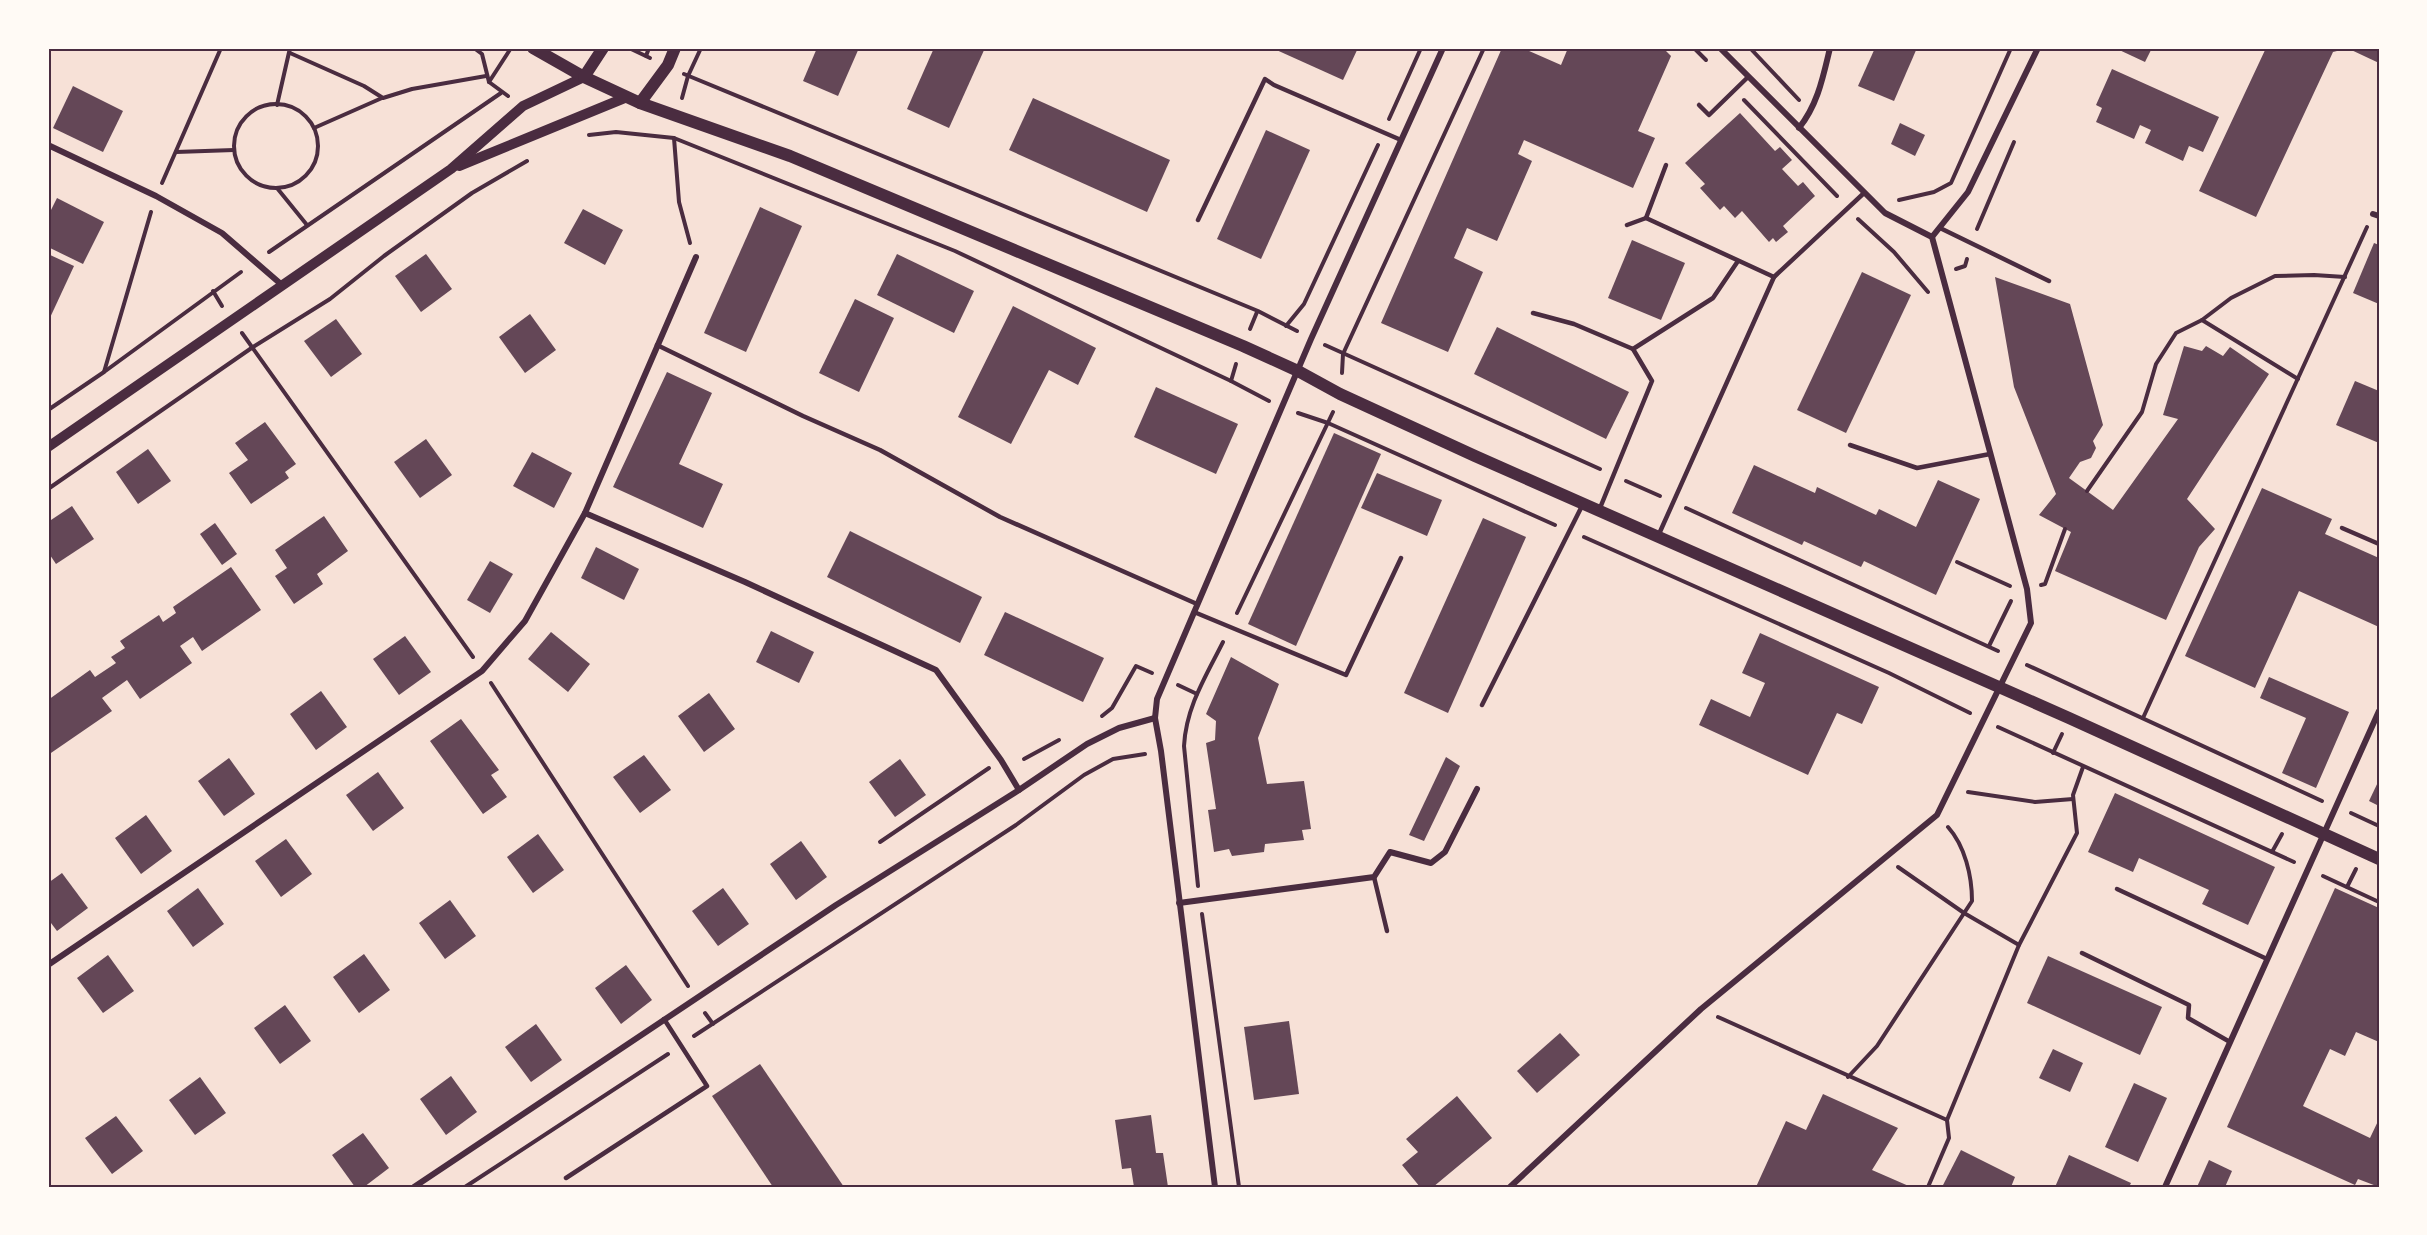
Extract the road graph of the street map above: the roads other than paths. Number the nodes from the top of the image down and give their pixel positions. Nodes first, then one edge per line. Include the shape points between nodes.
1 (533, 48) edge
2 (603, 48) edge
3 (675, 48) edge
4 (1443, 48) edge
5 (1720, 48) edge
6 (1830, 48) edge
7 (2038, 48) edge
8 (584, 76) junction
9 (1748, 77) junction
10 (627, 97) junction
11 (640, 103) junction
12 (1700, 105) dead end
13 (1799, 128) junction
14 (1401, 140) junction
15 (48, 145) edge
16 (1666, 165) dead end
17 (451, 169) junction
18 (1864, 193) junction
19 (1646, 218) junction
20 (1198, 220) dead end
21 (1627, 225) dead end
22 (1940, 228) junction
23 (1932, 237) junction
24 (696, 257) road end
25 (1738, 261) junction
26 (1774, 277) junction
27 (2049, 281) dead end
28 (282, 285) junction
29 (1533, 313) dead end
30 (657, 345) junction
31 (1633, 349) junction
32 (1298, 371) junction
33 (1850, 445) dead end
34 (48, 447) edge
35 (1990, 454) junction
36 (1583, 504) junction
37 (1599, 511) junction
38 (585, 513) junction
39 (2342, 528) dead end
40 (1658, 537) junction
41 (2379, 544) edge
42 (1401, 558) dead end
43 (1197, 604) junction
44 (1194, 612) junction
45 (2000, 688) junction
46 (1482, 705) dead end
47 (2379, 711) edge
48 (1155, 718) junction
49 (1477, 789) dead end
50 (1019, 790) junction
51 (2324, 834) junction
52 (2379, 859) edge
53 (1374, 877) junction
54 (2118, 889) dead end
55 (1179, 903) junction
56 (1387, 931) dead end
57 (2082, 953) dead end
58 (2267, 959) junction
59 (48, 965) edge
60 (664, 1019) junction
61 (2230, 1042) junction
62 (566, 1178) dead end
63 (414, 1187) edge
64 (1215, 1187) edge
65 (1510, 1187) edge
66 (2164, 1187) edge

1 - 8 main road
2 - 8 main road
3 - 11 main road via 668,65
4 - 14 street
5 - 9 street
6 - 13 street via 1820,90
7 - 22 street via 1968,192
8 - 10 main road
8 - 17 street via 523,106
9 - 12 lane via 1709,115
9 - 13 street
10 - 11 main road
10 - 17 street
11 - 32 main road via 801,160
13 - 18 street
14 - 20 lane via 1265,79
14 - 32 street
15 - 28 street via 156,196 222,233
16 - 19 lane
17 - 28 street
18 - 23 street via 1885,213
18 - 26 lane
19 - 21 lane
19 - 25 lane
22 - 23 street
22 - 27 lane
23 - 35 street
24 - 30 street
25 - 26 lane
25 - 31 lane via 1713,298
26 - 40 lane
28 - 34 street
29 - 31 lane via 1574,324
30 - 38 street
30 - 43 lane via 880,450 1000,517
31 - 37 lane via 1652,381
32 - 36 main road via 1340,394
32 - 43 street
33 - 35 lane via 1917,468
35 - 45 street via 2027,589 2031,623
36 - 37 main road
36 - 46 lane
37 - 40 main road
38 - 50 street via 936,670
38 - 59 street via 525,621 482,671
39 - 41 lane
40 - 45 main road
42 - 44 lane via 1346,675
43 - 44 street
44 - 48 street via 1164,678
45 - 51 main road
45 - 65 street via 1938,815 1701,1009
47 - 51 street
48 - 50 street via 1119,728 1087,744
48 - 55 street
49 - 53 street via 1445,852 1431,863 1390,852
50 - 60 street
51 - 52 main road
51 - 58 street
53 - 55 street
53 - 56 lane
54 - 58 lane
55 - 64 street
57 - 61 lane via 2189,1005 2188,1018
58 - 61 street
60 - 62 lane via 707,1086
60 - 63 street
61 - 66 street

